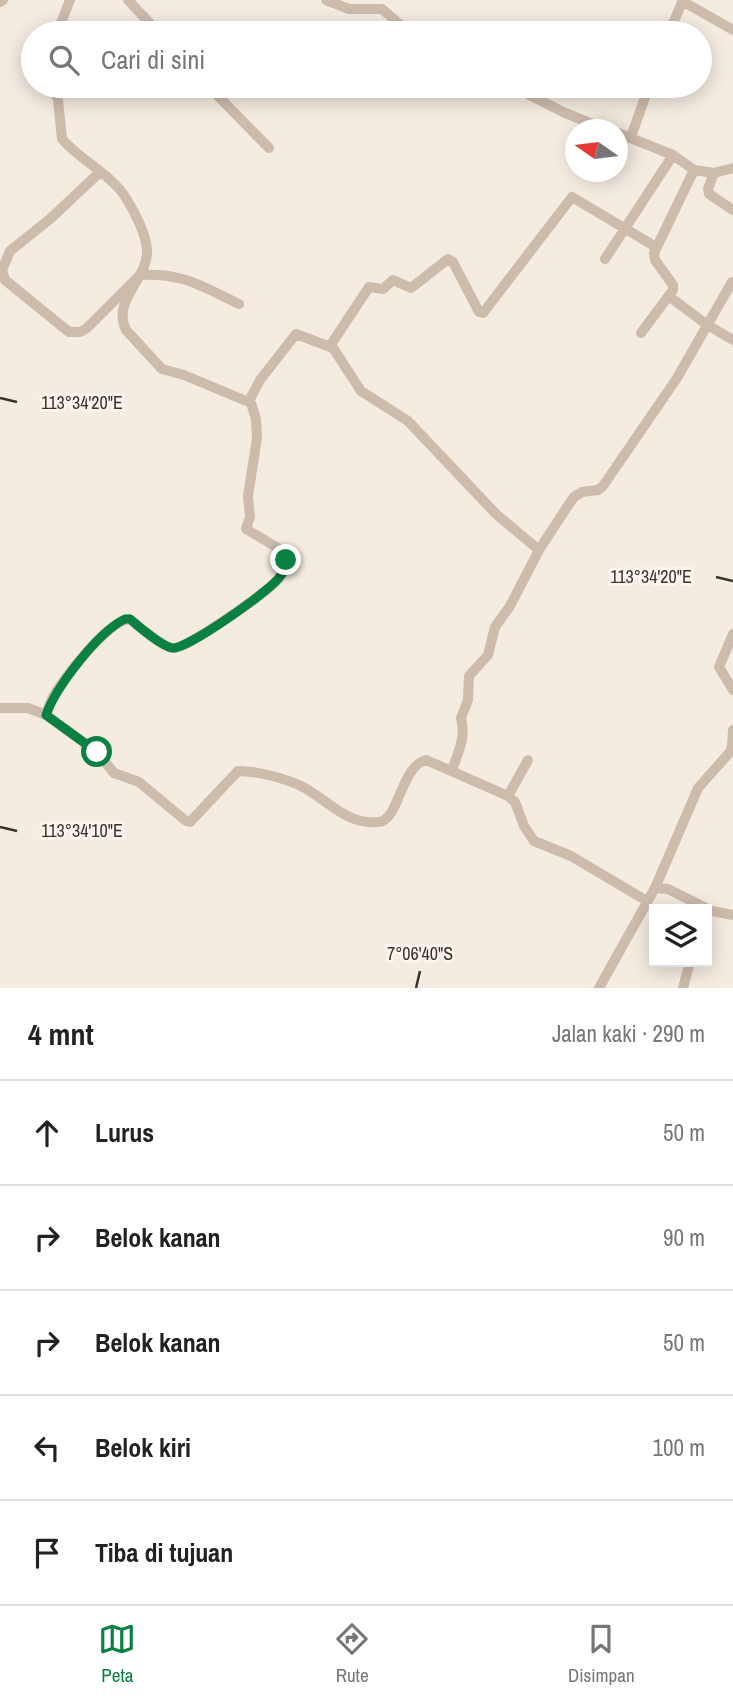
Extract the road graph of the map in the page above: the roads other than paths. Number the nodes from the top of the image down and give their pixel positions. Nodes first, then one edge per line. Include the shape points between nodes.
1 (70, 0) edge
2 (128, 0) edge
3 (326, 0) edge
4 (682, 1) edge
5 (62, 21) edge
6 (148, 21) edge
7 (396, 21) edge
8 (674, 21) edge
9 (733, 30) edge
10 (57, 98) edge
11 (220, 98) edge
12 (536, 98) edge
13 (645, 98) edge
14 (580, 119) edge
15 (628, 136) edge
16 (631, 137) junction
17 (269, 148) dead end
18 (673, 155) junction
19 (733, 168) edge
20 (694, 170) junction
21 (100, 172) junction
22 (714, 173) junction
23 (733, 210) edge
24 (626, 228) junction
25 (656, 247) junction
26 (605, 259) dead end
27 (140, 275) junction
28 (732, 282) edge
29 (670, 297) junction
30 (239, 304) dead end
31 (706, 324) junction
32 (641, 333) dead end
33 (733, 340) edge
34 (330, 346) junction
35 (249, 401) junction
36 (539, 550) junction
37 (733, 634) edge
38 (733, 690) edge
39 (0, 708) edge
40 (46, 715) junction
41 (733, 730) edge
42 (528, 760) dead end
43 (452, 770) junction
44 (508, 796) junction
45 (655, 888) junction
46 (648, 901) junction
47 (698, 904) edge
48 (712, 911) edge
49 (733, 915) edge
50 (689, 967) edge
51 (599, 988) edge
52 (683, 988) edge

1 - 5 street
2 - 6 street
3 - 7 street via 349,9 382,9
4 - 8 street
4 - 9 street
10 - 21 street via 62,139
11 - 17 street
12 - 14 street
13 - 16 street
15 - 16 street
16 - 18 street
18 - 20 street
18 - 24 street
19 - 22 street
20 - 22 street
20 - 25 street
21 - 27 street via 126,197 147,247
21 - 27 street via 10,251 2,276 66,330 80,332
22 - 23 street via 709,194
24 - 25 street
24 - 26 street
24 - 34 street via 575,197 569,198 483,313 449,259 411,288 393,280 383,289 369,287
25 - 29 street via 655,260 673,285
27 - 30 street via 184,278
27 - 35 street via 123,306 126,330 162,369
28 - 31 street
29 - 31 street
29 - 32 street
31 - 33 street
31 - 36 street via 677,378 603,486 574,497
34 - 35 street via 296,334
34 - 36 street via 361,391 408,421 496,514
35 - 40 street via 257,438 246,529 283,551 286,560 281,576 218,624 173,649 130,619 121,621 60,686
36 - 43 street via 495,627 488,655 469,676 461,718 464,736
37 - 38 street via 719,667
39 - 40 street via 28,708
40 - 43 street via 97,752 114,773 139,782 190,822 237,771 300,785 343,815 380,822 386,820 419,761
41 - 45 street via 730,752 693,796
42 - 44 street
43 - 44 street
44 - 46 street via 534,841 571,856
45 - 46 street
45 - 47 street via 668,889
46 - 51 street
48 - 49 street
50 - 52 street

